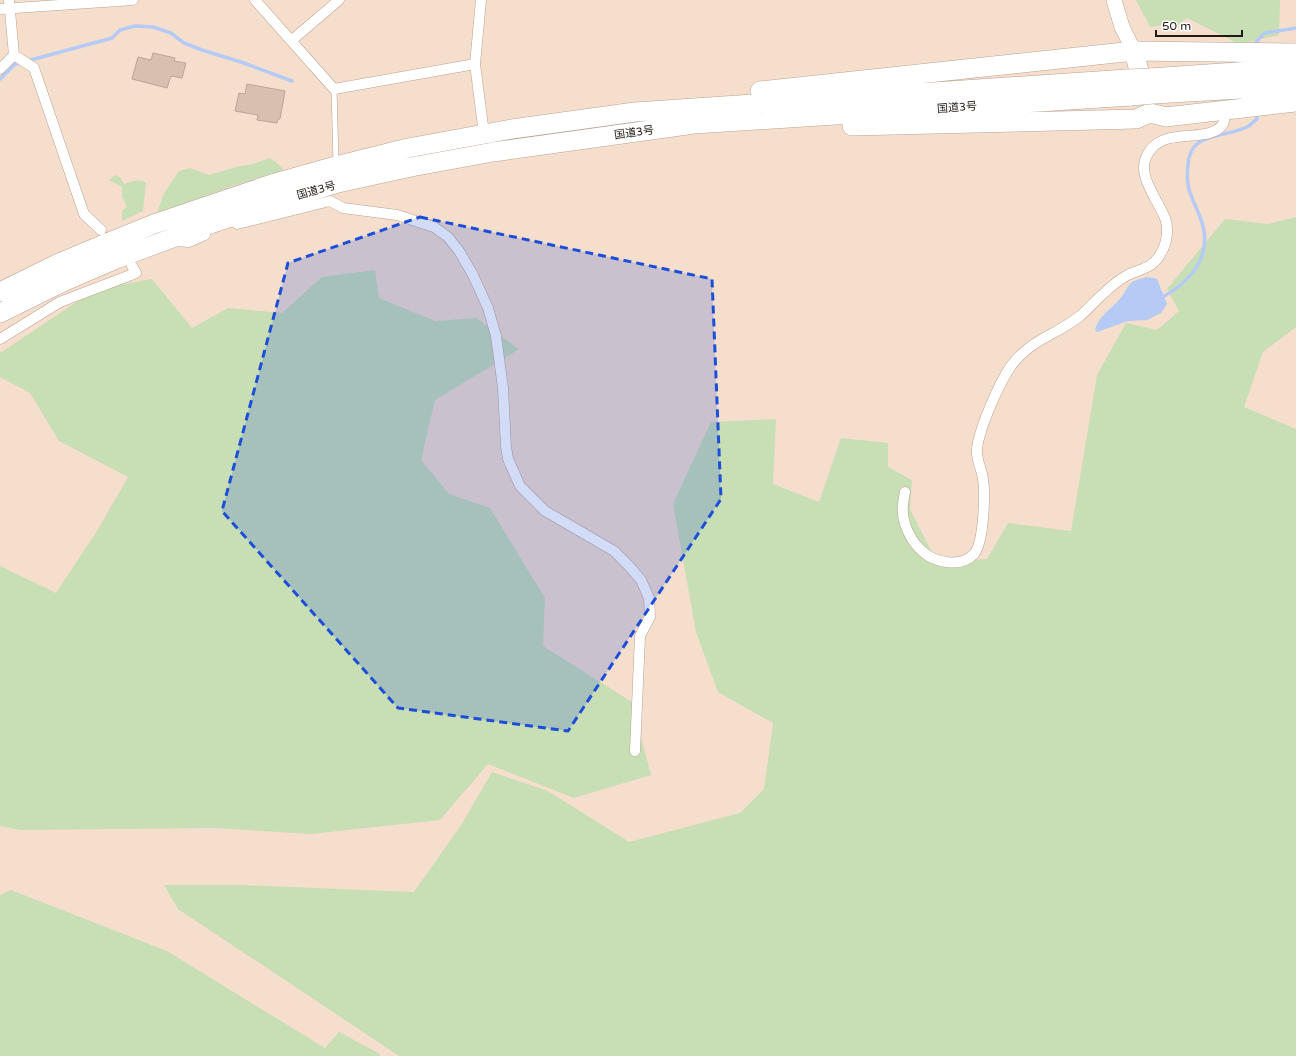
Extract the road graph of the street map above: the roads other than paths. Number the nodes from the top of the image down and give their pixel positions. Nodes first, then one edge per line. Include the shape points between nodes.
1 (132, 0) edge
2 (255, 0) edge
3 (339, 0) edge
4 (481, 0) edge
5 (1114, 0) edge
6 (1125, 0) edge
7 (6, 6) edge
8 (291, 42) junction
9 (1134, 51) junction
10 (1296, 53) edge
11 (14, 55) junction
12 (475, 64) junction
13 (1296, 68) edge
14 (0, 69) edge
15 (1152, 86) junction
16 (1296, 86) edge
17 (334, 89) junction
18 (1296, 102) edge
19 (1224, 110) junction
20 (1150, 113) junction
21 (692, 116) junction
22 (484, 134) junction
23 (493, 152) junction
24 (336, 166) junction
25 (101, 230) dead end
26 (163, 241) junction
27 (132, 266) dead end
28 (0, 292) edge
29 (0, 313) edge
30 (0, 339) edge
31 (904, 492) dead end
32 (635, 751) dead end

1 - 7 street
2 - 8 street
3 - 8 street
4 - 12 street
5 - 9 street via 1122,27
6 - 9 street via 1136,38
7 - 11 street
8 - 17 street
9 - 10 highway
9 - 20 highway
9 - 21 highway via 754,91
11 - 14 street
11 - 25 street via 34,68 84,214
12 - 17 street
12 - 22 street
13 - 15 highway, 国道3号
15 - 16 highway, 国道3号
15 - 21 highway, 国道3号, bridge via 807,100
17 - 24 lane
18 - 19 highway
19 - 20 highway via 1166,117
19 - 31 street via 1224,123 1217,130 1200,136 1166,139 1158,143 1147,155 1144,162 1145,175 1167,226 1165,244 1155,261 1146,268 1126,276 1079,316 1027,348 1013,363 1001,383 979,436 977,451 984,490 982,533 976,553 968,560 947,562 922,551 904,522
20 - 21 highway via 1136,119 793,128
21 - 22 highway, 国道3号 via 635,112
21 - 23 highway, 国道3号
22 - 23 street
22 - 24 highway, 国道3号 via 408,148
23 - 26 highway, 国道3号 via 338,183
24 - 28 highway, 国道3号 via 272,184 154,224 64,261
26 - 29 highway, 国道3号
26 - 32 street via 189,242 224,227 330,202 343,208 412,219 434,227 448,237 473,275 488,308 496,336 503,388 508,459 520,486 545,511 614,551 640,580 649,598 650,617 640,636
27 - 30 street via 136,273 60,302

